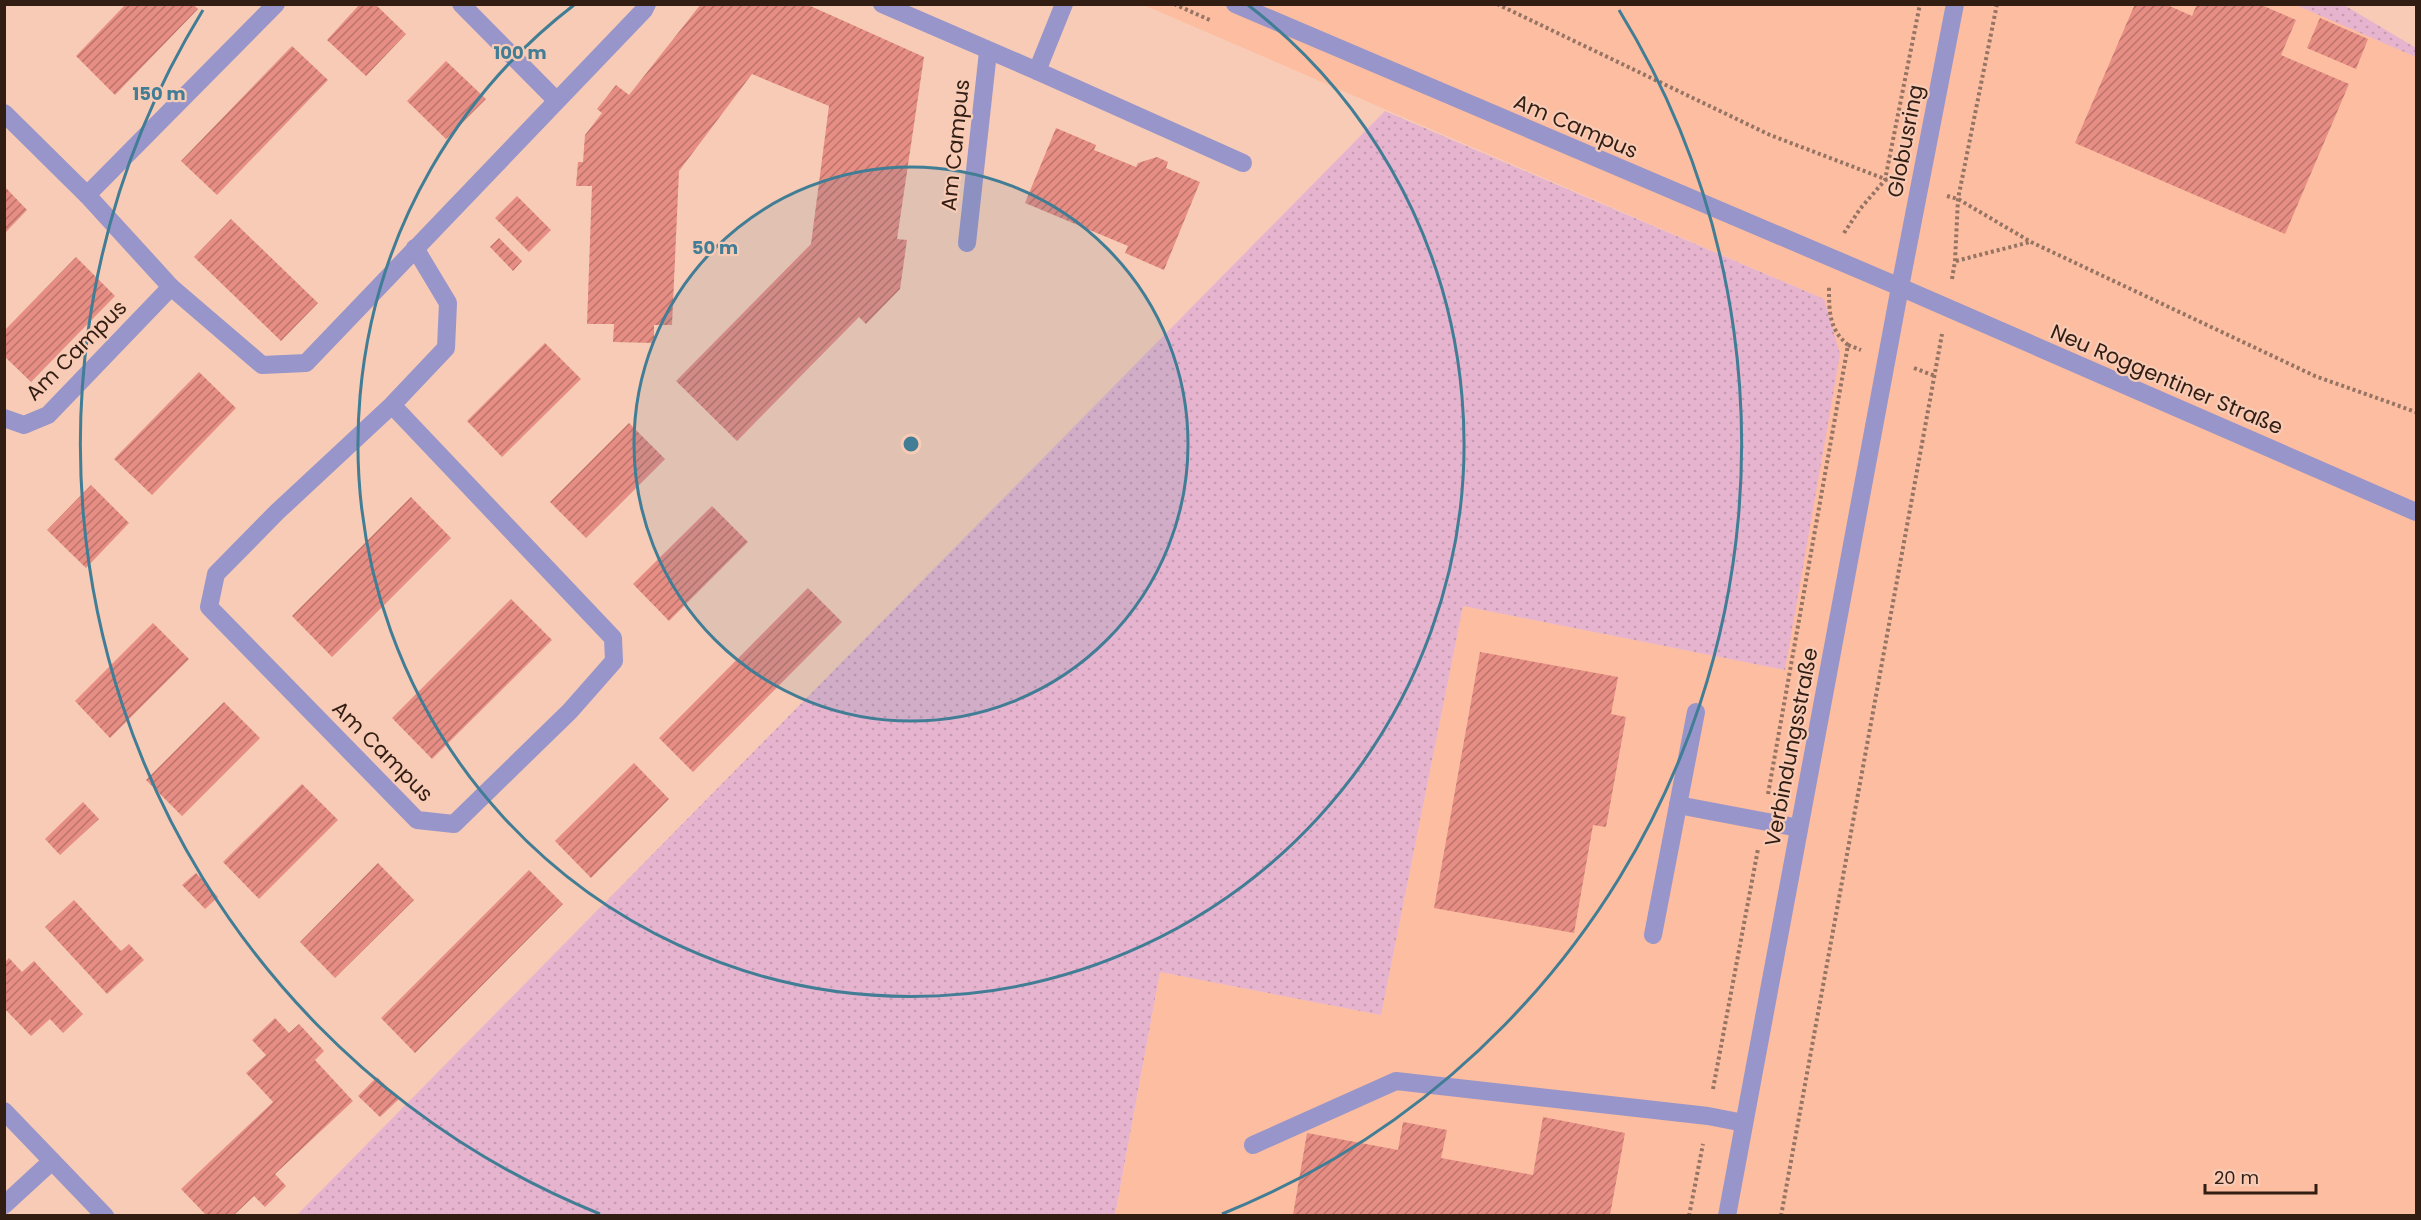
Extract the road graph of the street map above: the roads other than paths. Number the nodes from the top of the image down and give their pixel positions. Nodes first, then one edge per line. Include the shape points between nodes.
1 (276, 4) edge
2 (462, 4) edge
3 (647, 4) edge
4 (882, 4) edge
5 (1064, 4) edge
6 (1235, 4) edge
7 (1956, 4) edge
8 (988, 52) junction
9 (1037, 71) junction
10 (556, 100) junction
11 (4, 113) edge
12 (1243, 163) dead end
13 (87, 195) junction
14 (967, 243) dead end
15 (415, 248) junction
16 (1900, 286) junction
17 (171, 287) junction
18 (392, 405) junction
19 (4, 418) edge
20 (2416, 512) edge
21 (1696, 712) dead end
22 (1678, 805) junction
23 (1799, 828) junction
24 (1653, 935) dead end
25 (4, 1111) edge
26 (1744, 1123) junction
27 (1253, 1145) dead end
28 (52, 1161) junction
29 (4, 1205) edge
30 (105, 1215) edge
31 (1727, 1215) edge

1 - 13 street
2 - 10 street
3 - 10 street
4 - 8 street
5 - 9 street
6 - 16 street, Am Campus
7 - 16 street, Globusring
8 - 9 street
8 - 14 street, Am Campus
9 - 12 street
10 - 15 street
11 - 13 street
13 - 17 street
15 - 17 street via 306,363 262,365
15 - 18 street, Am Campus via 448,303 446,348
16 - 20 street, Neu Roggentiner Straße
16 - 23 street, Verbindungsstraße
17 - 19 street, Am Campus via 48,415 24,425
18 - 18 street, Am Campus via 613,638 614,661 570,711 454,824 417,820 209,607 216,574
21 - 22 street
22 - 23 street
22 - 24 street
23 - 26 street, Verbindungsstraße
25 - 28 street
26 - 27 street via 1396,1081
26 - 31 street, Verbindungsstraße
28 - 29 street
28 - 30 street

